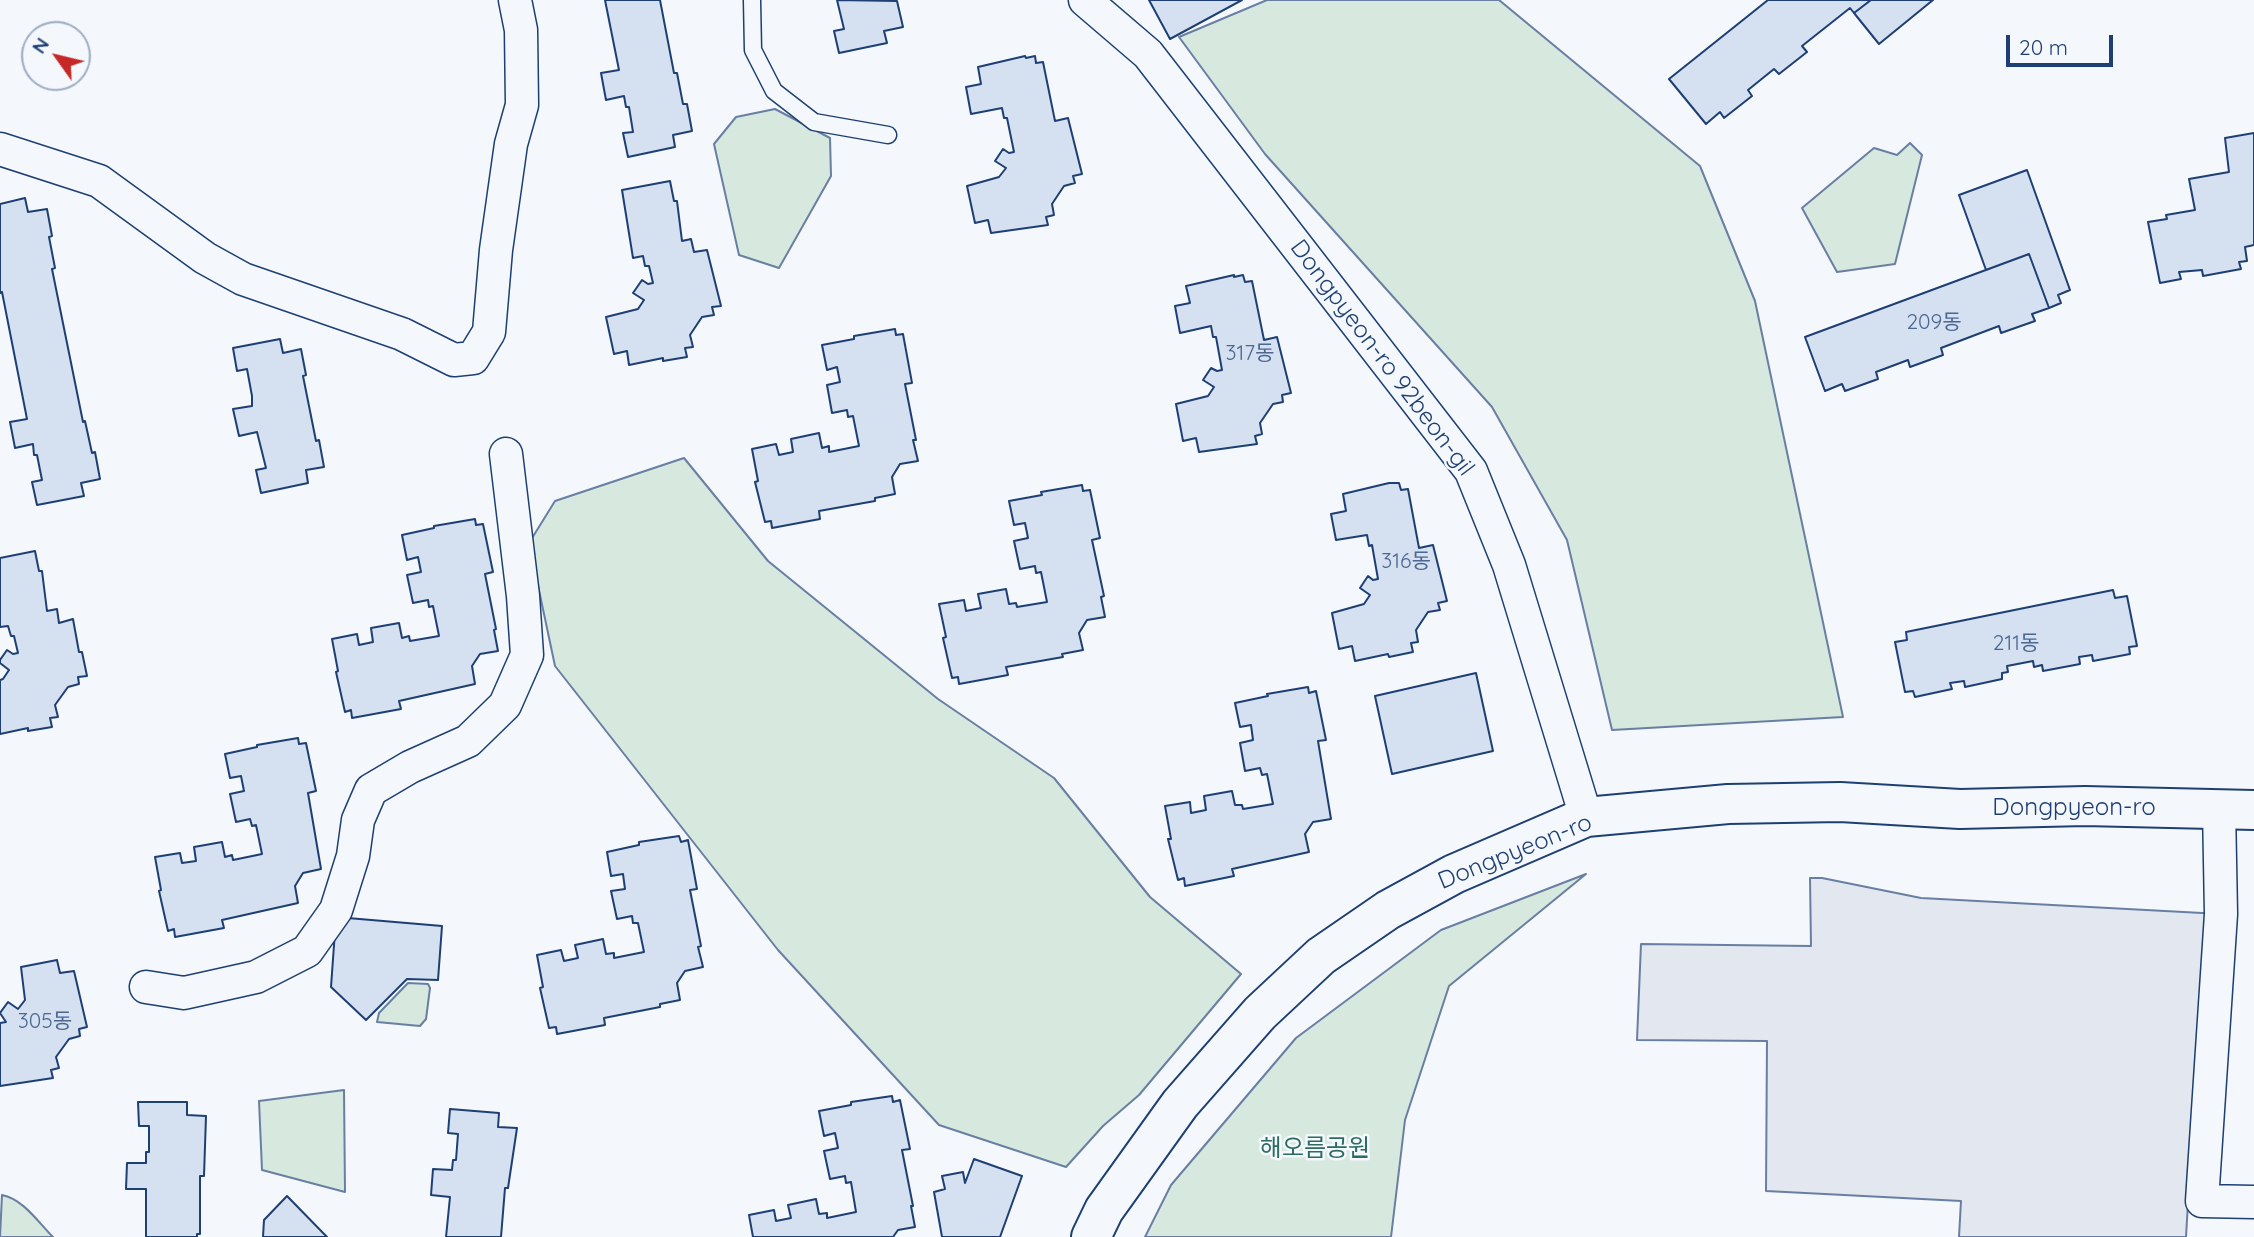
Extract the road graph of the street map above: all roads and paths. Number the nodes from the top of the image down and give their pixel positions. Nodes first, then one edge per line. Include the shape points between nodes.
1 (515, 0) edge
2 (752, 0) edge
3 (1085, 0) edge
4 (888, 135) dead end
5 (0, 149) edge
6 (506, 454) dead end
7 (2237, 809) edge
8 (1586, 817) junction
9 (145, 987) dead end
10 (2254, 1202) edge
11 (1091, 1237) edge

1 - 5 street via 521,30 522,105 511,144 489,332 473,358 454,360 402,334 243,279 205,258 99,181
2 - 4 lane via 753,50 774,91 814,122
3 - 8 street, Dongpyeon-ro 92beon-gil via 1148,54 1471,471 1509,565
6 - 9 street via 527,655 505,705 468,741 410,766 371,790 358,820 353,856 336,911 307,951 256,977 196,991
7 - 8 street, Dongpyeon-ro via 1960,809 1840,802 1728,804
7 - 10 street, Dongpyeon-ro via 2221,914 2202,1201
8 - 11 street, Dongpyeon-ro via 1454,874 1388,910 1321,956 1260,1013 1180,1104 1104,1210

